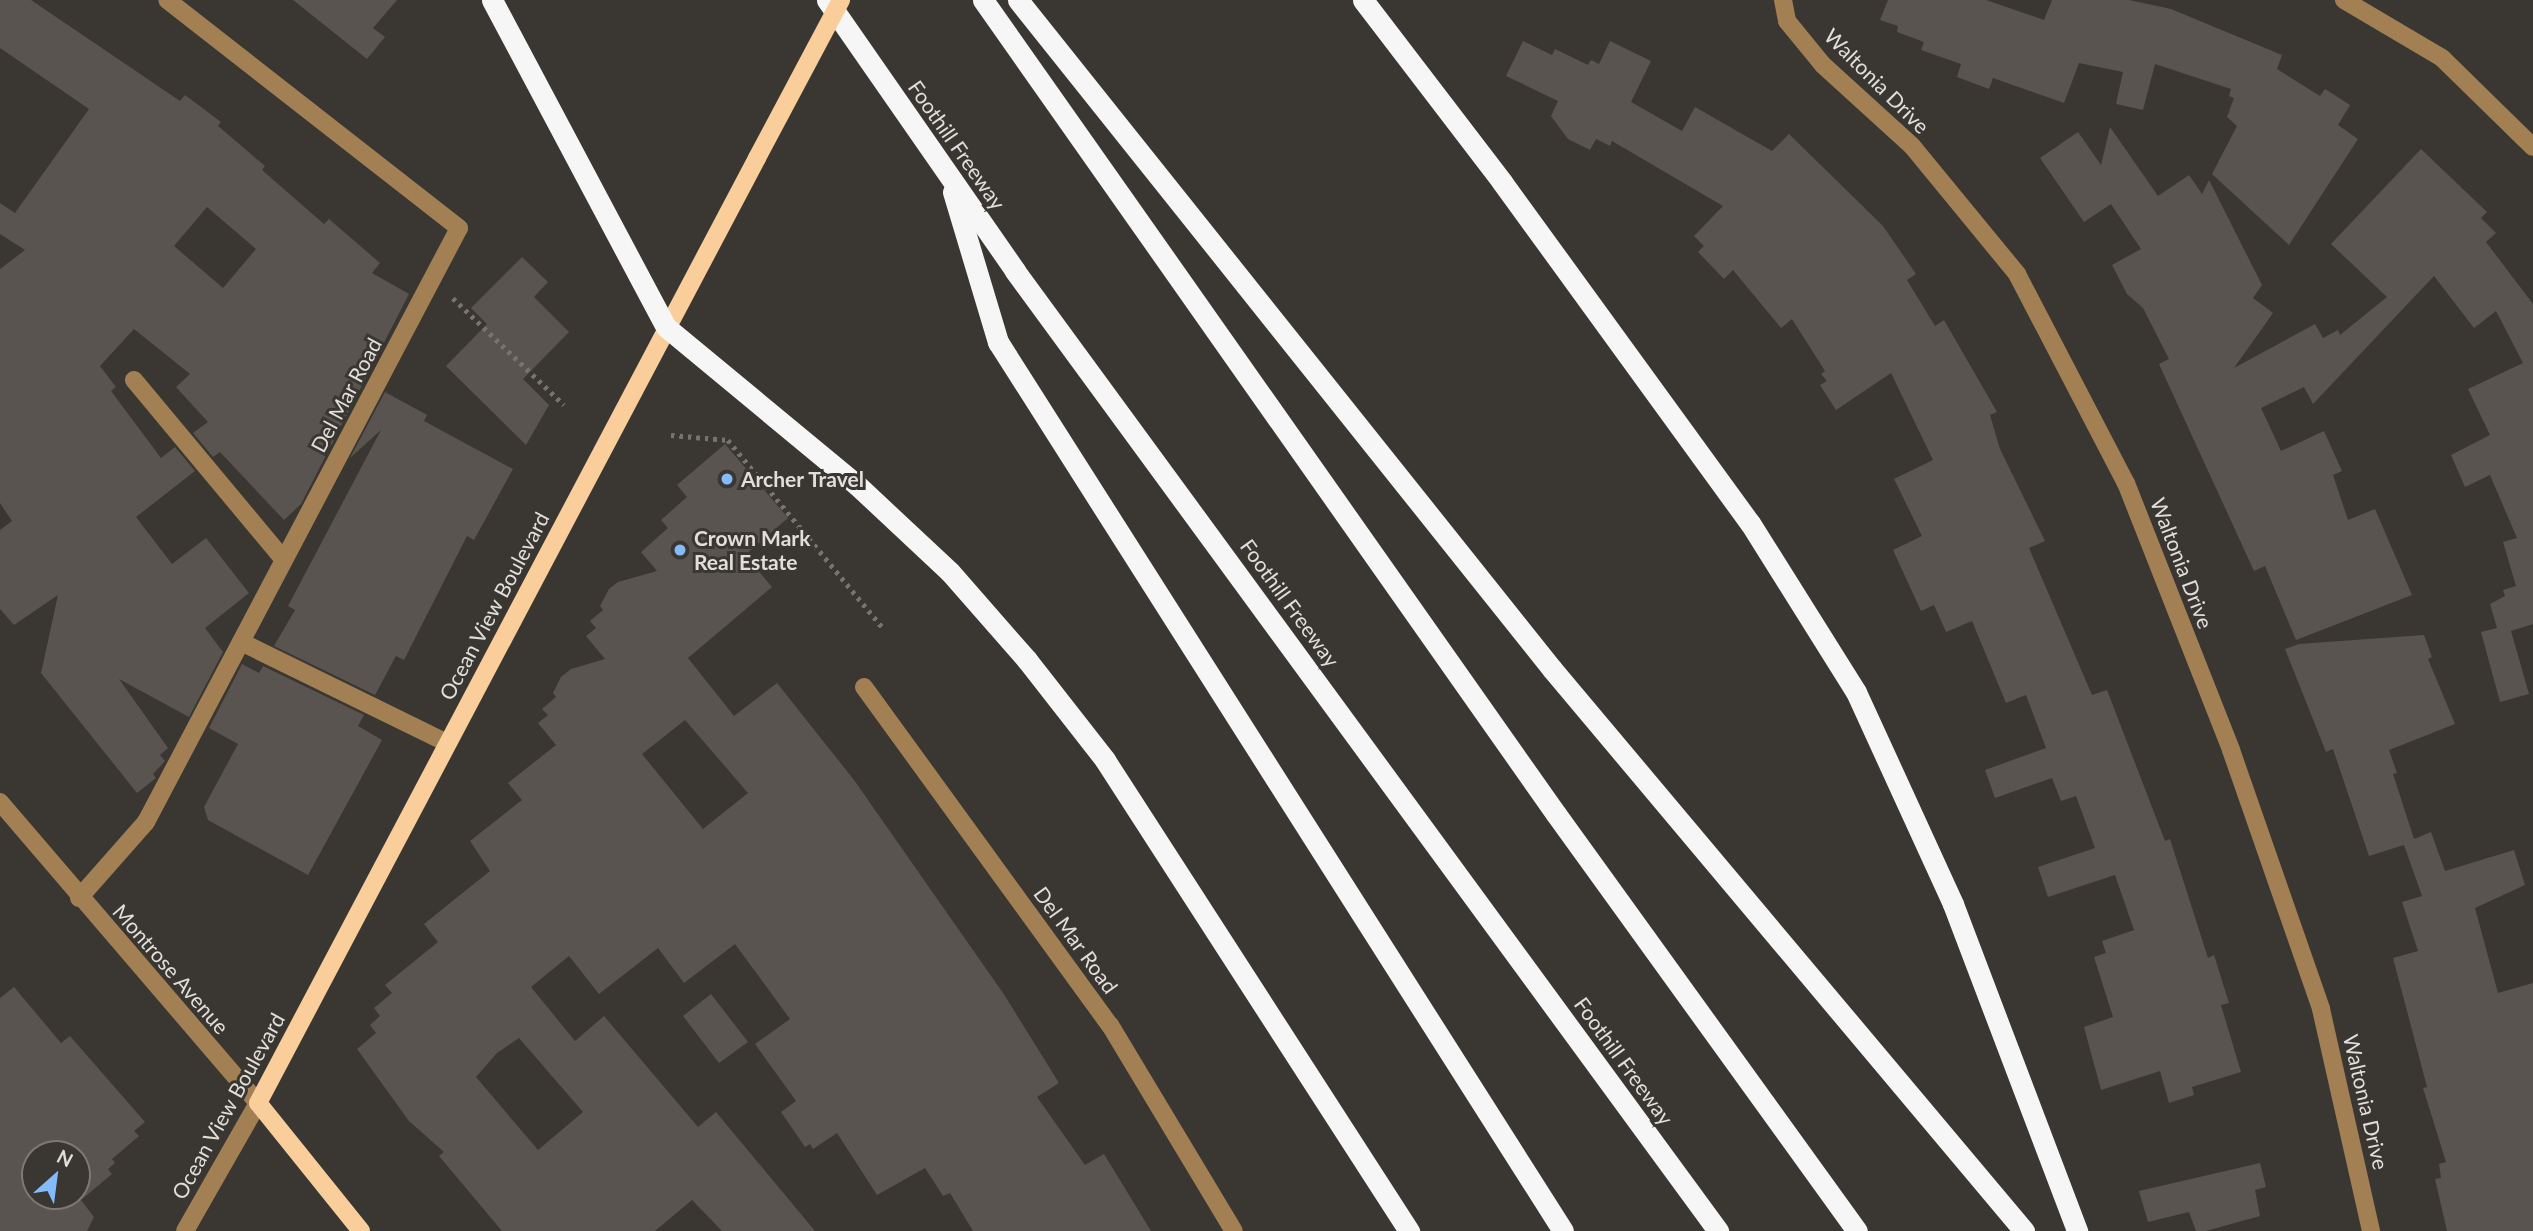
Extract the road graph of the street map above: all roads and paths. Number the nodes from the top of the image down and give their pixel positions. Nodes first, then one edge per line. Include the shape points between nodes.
1 (167, 0) edge
2 (492, 0) edge
3 (827, 0) edge
4 (841, 0) edge
5 (983, 0) edge
6 (1017, 0) edge
7 (1363, 0) edge
8 (1783, 0) edge
9 (2344, 0) edge
10 (2533, 148) edge
11 (947, 173) junction
12 (453, 298) dead end
13 (666, 327) junction
14 (134, 380) dead end
15 (564, 405) dead end
16 (671, 435) dead end
17 (285, 561) junction
18 (883, 627) dead end
19 (241, 642) junction
20 (864, 687) dead end
21 (447, 743) junction
22 (0, 802) edge
23 (79, 898) junction
24 (258, 1103) junction
25 (185, 1231) edge
26 (361, 1231) edge
27 (1234, 1231) edge
28 (1409, 1231) edge
29 (1563, 1231) edge
30 (1718, 1231) edge
31 (1857, 1231) edge
32 (2024, 1231) edge
33 (2077, 1231) edge
34 (2371, 1231) edge

1 - 17 street, Del Mar Road via 460,228
2 - 13 highway
3 - 11 highway, Foothill Freeway
4 - 13 main road, Ocean View Boulevard, bridge
5 - 31 highway via 1556,814
6 - 32 highway via 1552,669
7 - 33 highway via 1750,523 1856,692 1911,804
8 - 34 street, Waltonia Drive via 1787,20 1823,65 1912,146 2017,274 2126,483 2231,750 2321,1009
9 - 10 street via 2442,58
11 - 29 highway via 998,342
11 - 30 highway, Foothill Freeway
12 - 15 path
13 - 21 main road, Ocean View Boulevard
13 - 28 highway via 857,485 950,572 1027,660 1105,760
14 - 17 street
16 - 18 path via 729,440
17 - 19 street, Del Mar Road
19 - 21 street
19 - 23 street, Del Mar Road via 146,822
20 - 27 street, Del Mar Road via 1110,1025
21 - 24 main road, Ocean View Boulevard
22 - 23 street, Montrose Avenue
23 - 24 street, Montrose Avenue
24 - 25 street, Ocean View Boulevard
24 - 26 main road, Montrose Avenue

